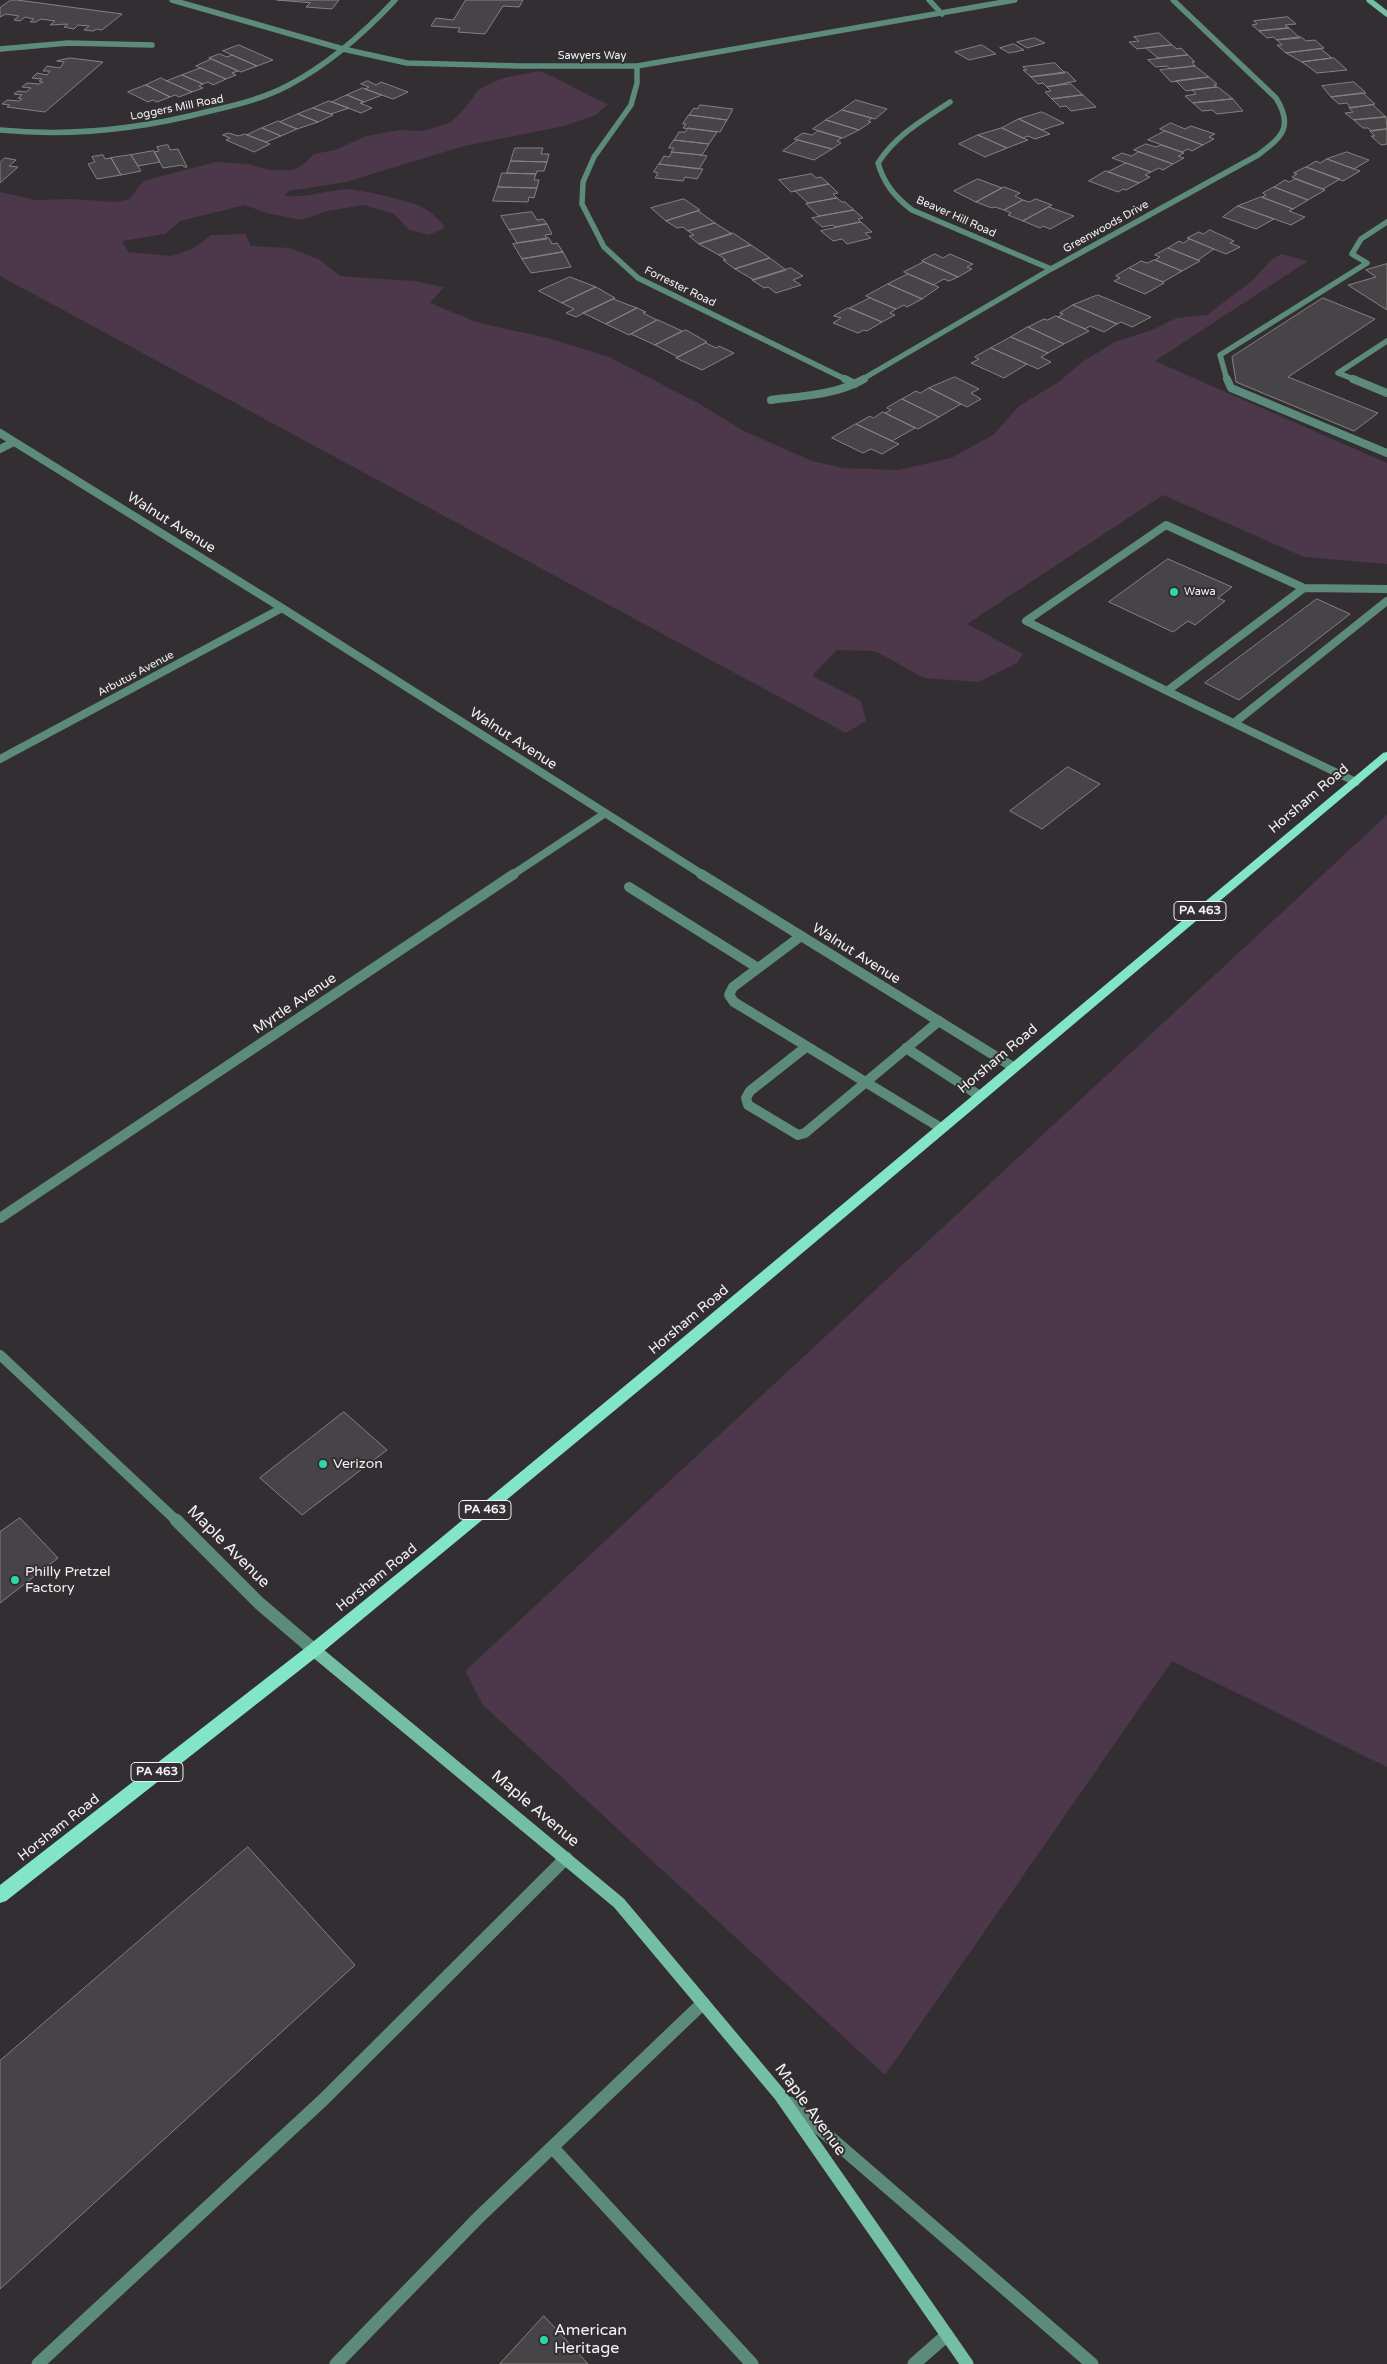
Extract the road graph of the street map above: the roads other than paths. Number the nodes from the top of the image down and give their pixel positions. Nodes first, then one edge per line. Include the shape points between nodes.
1 (172, 0) edge
2 (395, 0) edge
3 (930, 0) edge
4 (1014, 0) edge
5 (1173, 0) edge
6 (1369, 0) edge
7 (942, 14) junction
8 (1387, 14) edge
9 (152, 44) dead end
10 (0, 48) edge
11 (343, 49) junction
12 (637, 66) junction
13 (950, 102) dead end
14 (0, 130) edge
15 (1387, 222) edge
16 (1051, 269) junction
17 (1387, 340) edge
18 (855, 384) junction
19 (1387, 393) edge
20 (771, 400) dead end
21 (0, 433) edge
22 (14, 442) junction
23 (0, 449) edge
24 (1387, 453) edge
25 (1304, 588) junction
26 (1387, 589) edge
27 (1387, 601) edge
28 (282, 608) junction
29 (1167, 691) junction
30 (1234, 723) junction
31 (1387, 755) edge
32 (0, 759) edge
33 (1356, 782) junction
34 (604, 814) junction
35 (629, 887) dead end
36 (801, 936) junction
37 (758, 968) junction
38 (939, 1022) junction
39 (806, 1047) junction
40 (906, 1048) junction
41 (1013, 1067) junction
42 (864, 1082) junction
43 (980, 1096) junction
44 (941, 1128) junction
45 (0, 1218) edge
46 (0, 1355) edge
47 (314, 1650) junction
48 (566, 1858) junction
49 (0, 1895) edge
50 (703, 2003) junction
51 (780, 2095) junction
52 (552, 2147) junction
53 (947, 2335) junction
54 (38, 2364) edge
55 (336, 2364) edge
56 (752, 2364) edge
57 (914, 2364) edge
58 (968, 2364) edge
59 (1092, 2364) edge

1 - 11 street, Sawyers Way
2 - 11 street, Loggers Mill Road via 369,29
3 - 7 street
4 - 7 street, Sawyers Way
5 - 16 street, Greenwoods Drive via 1276,98 1287,123 1279,140 1258,155
6 - 8 street
7 - 12 street, Sawyers Way
9 - 10 street via 68,43
11 - 12 street, Sawyers Way via 407,63
11 - 14 street, Loggers Mill Road via 288,85 229,107 149,125 90,133
12 - 18 street, Forrester Road via 632,105 594,157 583,182 582,204 604,247 638,278
13 - 16 street, Beaver Hill Road via 901,136 884,153 878,163 884,182 895,197 912,210
15 - 24 street via 1361,239 1352,254 1367,263 1220,355 1223,372 1231,388
16 - 18 street, Greenwoods Drive
17 - 19 street via 1338,374
18 - 20 street, Greenwoods Drive via 824,394
21 - 22 street, Walnut Avenue
22 - 23 street
22 - 28 street, Walnut Avenue
25 - 26 street
25 - 29 street
25 - 29 street via 1166,525 1026,621
27 - 30 street
28 - 32 street, Arbutus Avenue
28 - 34 street, Walnut Avenue
29 - 30 street
30 - 33 street
31 - 33 main road, Horsham Road / PA 463
33 - 41 main road, Horsham Road / PA 463
34 - 36 street, Walnut Avenue
34 - 45 street, Myrtle Avenue
35 - 37 street
36 - 37 street
36 - 38 street, Walnut Avenue
37 - 39 street via 733,987 729,995 734,1002
38 - 40 street
38 - 41 street, Walnut Avenue
39 - 42 street
39 - 42 street via 750,1091 746,1098 748,1105 798,1135 805,1133
40 - 42 street
40 - 43 street
41 - 43 main road, Horsham Road / PA 463
42 - 44 street
43 - 44 main road, Horsham Road / PA 463
44 - 47 main road, Horsham Road / PA 463 via 655,1370
46 - 47 street, Maple Avenue via 147,1491 260,1603
47 - 48 street, Maple Avenue
47 - 49 main road, Horsham Road / PA 463
48 - 50 street, Maple Avenue via 619,1903
48 - 54 street via 323,2100
50 - 51 street, Maple Avenue
50 - 52 street
51 - 53 street, Maple Avenue
51 - 59 street
52 - 55 street
52 - 56 street
53 - 57 street
53 - 58 street, Maple Avenue

